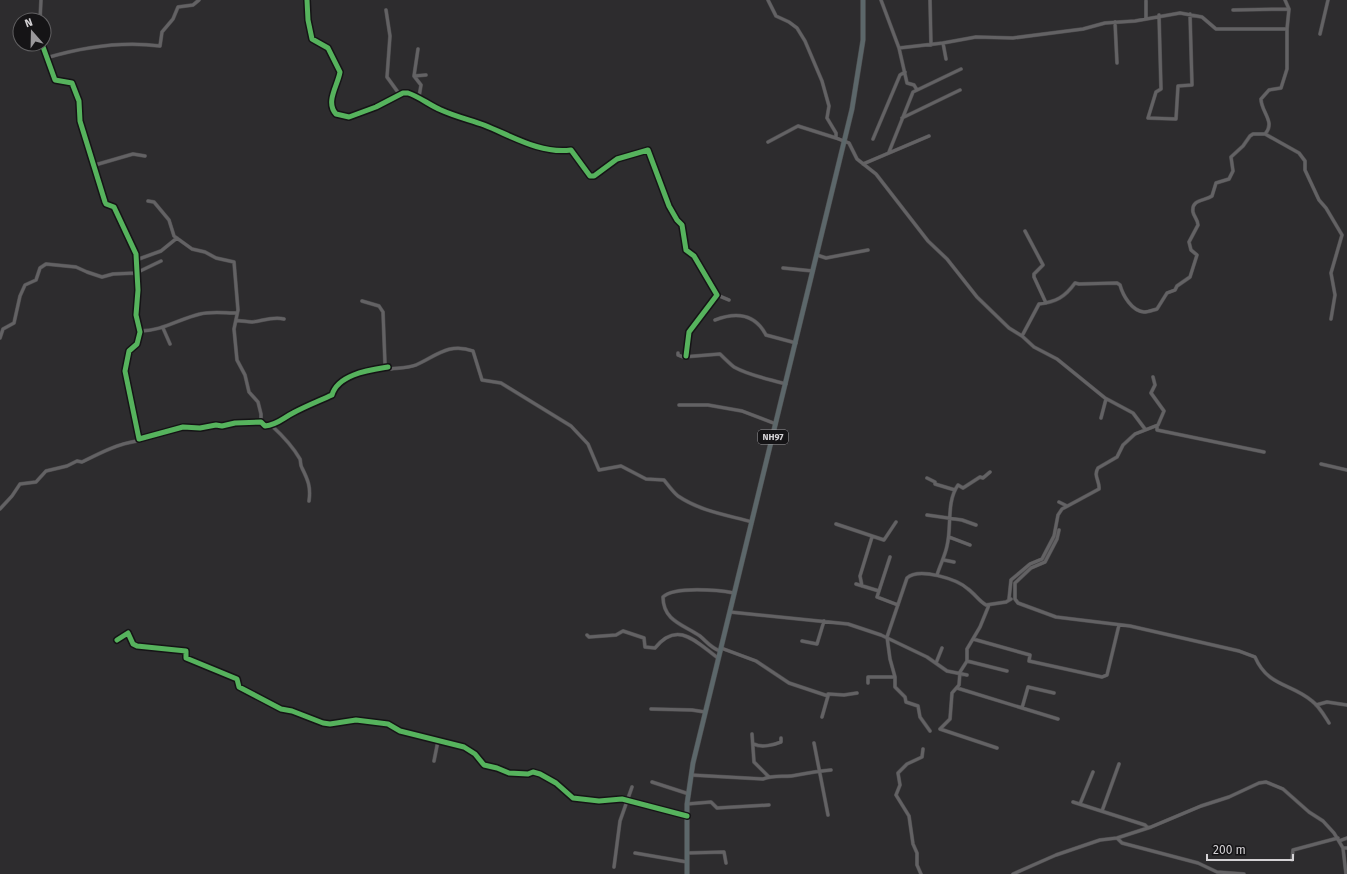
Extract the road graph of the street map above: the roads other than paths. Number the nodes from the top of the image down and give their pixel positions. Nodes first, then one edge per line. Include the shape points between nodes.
1 (41, 0) edge
2 (199, 0) edge
3 (307, 0) edge
4 (768, 0) edge
5 (863, 0) edge
6 (881, 0) edge
7 (930, 0) edge
8 (1285, 0) edge
9 (1328, 0) edge
10 (1146, 1) edge
11 (1289, 9) junction
12 (386, 10) dead end
13 (1233, 10) dead end
14 (40, 12) edge
15 (1190, 14) junction
16 (1159, 15) junction
17 (1146, 19) junction
18 (1115, 22) junction
19 (1287, 29) junction
20 (1320, 34) dead end
21 (943, 43) junction
22 (931, 45) junction
23 (899, 48) junction
24 (418, 49) dead end
25 (44, 52) edge
26 (46, 58) junction
27 (946, 59) dead end
28 (1117, 64) dead end
29 (961, 69) dead end
30 (905, 72) junction
31 (426, 75) dead end
32 (414, 76) junction
33 (917, 90) junction
34 (960, 90) dead end
35 (400, 95) junction
36 (419, 97) junction
37 (902, 118) junction
38 (1265, 134) junction
39 (929, 136) dead end
40 (836, 138) junction
41 (873, 139) dead end
42 (768, 142) dead end
43 (843, 142) junction
44 (889, 152) junction
45 (145, 156) dead end
46 (863, 164) junction
47 (94, 165) junction
48 (148, 201) dead end
49 (1025, 231) dead end
50 (177, 238) junction
51 (868, 250) dead end
52 (817, 255) junction
53 (136, 260) junction
54 (161, 261) dead end
55 (783, 268) dead end
56 (813, 271) junction
57 (136, 273) junction
58 (717, 295) junction
59 (729, 300) dead end
60 (362, 301) dead end
61 (1046, 303) junction
62 (237, 313) junction
63 (284, 319) dead end
64 (1331, 319) dead end
65 (715, 320) dead end
66 (236, 321) junction
67 (163, 328) junction
68 (140, 331) junction
69 (1022, 336) junction
70 (0, 338) edge
71 (796, 343) junction
72 (170, 344) dead end
73 (678, 353) dead end
74 (686, 356) junction
75 (388, 367) junction
76 (1153, 377) dead end
77 (786, 384) junction
78 (1106, 399) junction
79 (679, 405) dead end
80 (1101, 418) dead end
81 (261, 422) junction
82 (776, 424) junction
83 (272, 426) junction
84 (1157, 426) junction
85 (1145, 429) junction
86 (139, 439) junction
87 (1264, 452) dead end
88 (1321, 464) dead end
89 (1347, 470) edge
90 (990, 472) dead end
91 (927, 478) dead end
92 (955, 490) junction
93 (310, 501) dead end
94 (1059, 502) dead end
95 (1067, 506) junction
96 (0, 509) edge
97 (926, 515) dead end
98 (950, 518) junction
99 (752, 522) junction
100 (896, 522) dead end
101 (836, 524) dead end
102 (976, 525) dead end
103 (1059, 530) dead end
104 (872, 537) junction
105 (949, 537) junction
106 (970, 545) dead end
107 (890, 557) dead end
108 (944, 560) junction
109 (954, 562) dead end
110 (937, 575) junction
111 (856, 584) dead end
112 (862, 586) junction
113 (879, 591) junction
114 (734, 593) junction
115 (1014, 599) junction
116 (1009, 600) junction
117 (658, 604) dead end
118 (898, 605) junction
119 (989, 605) junction
120 (663, 606) junction
121 (730, 612) junction
122 (824, 621) junction
123 (1118, 625) junction
124 (587, 635) dead end
125 (887, 638) junction
126 (117, 640) dead end
127 (973, 640) junction
128 (802, 641) dead end
129 (942, 648) dead end
130 (720, 650) junction
131 (718, 658) junction
132 (967, 661) junction
133 (936, 663) junction
134 (1007, 671) dead end
135 (960, 674) junction
136 (967, 676) dead end
137 (895, 677) junction
138 (868, 683) dead end
139 (957, 688) junction
140 (857, 693) dead end
141 (1054, 693) dead end
142 (828, 696) junction
143 (1316, 704) junction
144 (1347, 705) edge
145 (1022, 708) junction
146 (651, 709) dead end
147 (705, 712) junction
148 (822, 717) dead end
149 (1058, 719) dead end
150 (1329, 723) dead end
151 (930, 731) dead end
152 (752, 734) dead end
153 (781, 738) dead end
154 (438, 741) junction
155 (814, 743) dead end
156 (754, 744) junction
157 (997, 748) dead end
158 (923, 749) dead end
159 (434, 762) dead end
160 (1119, 764) dead end
161 (831, 770) dead end
162 (819, 772) junction
163 (1093, 772) dead end
164 (691, 775) junction
165 (769, 777) junction
166 (652, 782) dead end
167 (632, 787) dead end
168 (688, 794) junction
169 (629, 800) junction
170 (1073, 802) dead end
171 (687, 804) junction
172 (1080, 804) junction
173 (769, 805) dead end
174 (1102, 811) junction
175 (828, 815) dead end
176 (687, 816) junction
177 (1148, 828) junction
178 (1116, 838) junction
179 (1347, 838) edge
180 (1338, 840) junction
181 (1342, 848) junction
182 (1347, 848) edge
183 (635, 853) dead end
184 (687, 853) junction
185 (1292, 860) dead end
186 (687, 862) junction
187 (726, 863) dead end
188 (614, 867) dead end
189 (687, 874) edge
190 (921, 874) edge
191 (1013, 874) edge
192 (1244, 874) edge
193 (1346, 874) edge

1 - 14 street
2 - 26 street via 193,5 178,7 173,19 162,32 160,46 122,44 64,52
3 - 35 street via 312,39 328,48 340,72 332,106 336,114 350,117
4 - 40 street via 776,16 793,25 805,40 822,81 829,106 827,118 836,133
5 - 43 highway, NH97 via 858,76
6 - 23 street
7 - 22 street
8 - 11 street
9 - 20 street
10 - 17 street
11 - 13 street
11 - 19 street
12 - 35 street via 390,36 387,77
15 - 16 street
15 - 16 street via 1192,84 1178,86 1176,119 1148,118 1156,92 1161,89
15 - 19 street via 1202,17 1216,29
16 - 17 street
17 - 18 street
18 - 21 street via 1013,38 976,37
18 - 28 street
19 - 38 street via 1287,72 1282,86 1269,90 1261,99 1270,125
21 - 22 street
21 - 27 street
22 - 23 street
23 - 30 street
24 - 32 street
25 - 26 street
26 - 47 street via 55,80 72,83 80,101 80,121
29 - 33 street
30 - 33 street via 907,83 914,85
30 - 41 street via 900,76
31 - 32 street
32 - 36 street via 421,85
33 - 37 street via 913,92
34 - 37 street
35 - 36 street via 408,92
36 - 58 street via 440,110 535,147 572,150 590,176 594,176 617,160 648,150 669,206 682,225 686,250 694,256
37 - 44 street
38 - 61 street via 1250,136 1241,149 1231,157 1233,169 1229,179 1216,183 1212,196 1195,204 1193,213 1198,225 1189,242 1191,250 1197,255 1195,265 1190,277 1175,290 1167,293 1157,309 1145,312 1138,310 1127,301 1120,285 1110,282 1075,283 1060,299
38 - 64 street via 1300,153 1319,200 1342,235 1331,273 1335,295
39 - 44 street
40 - 42 street via 798,126
40 - 43 street
43 - 46 street via 851,145 857,159
43 - 52 highway, NH97
44 - 46 street
45 - 47 street via 133,154
46 - 69 street via 876,174 913,223 947,259 977,297 1009,328
47 - 53 street via 106,204 114,207 118,214 136,254
48 - 50 street via 154,202 164,214
49 - 61 street via 1043,265 1034,277
50 - 53 street via 161,251
50 - 62 street via 192,249 234,262
51 - 52 street via 826,258
52 - 56 highway, NH97
53 - 57 street
54 - 57 street
55 - 56 street
56 - 71 highway, NH97
57 - 68 street via 136,315
57 - 70 street via 102,277 76,267 46,264 40,268 36,280 25,285 14,323 3,329
58 - 59 street
58 - 74 street via 689,332
60 - 75 street via 379,306 383,312 385,364
61 - 69 street via 1039,304
62 - 66 street
62 - 67 street via 202,313 176,320
63 - 66 street via 278,317 250,322
65 - 71 street via 732,315 746,316 761,326 766,335
66 - 81 street via 234,329 237,360 245,375 249,392 258,402 262,414
67 - 68 street
67 - 72 street
68 - 86 street via 137,344 129,351 125,371
69 - 78 street via 1034,347 1057,359
71 - 77 highway, NH97
73 - 74 street
74 - 77 street via 720,354 739,369
75 - 83 street via 357,374 334,386 332,394
75 - 99 street via 391,369 414,365 443,350 463,347 473,351 482,380 501,383 571,426 588,444 599,470 621,466 646,479 664,480 678,496 698,506 723,516
76 - 84 street via 1155,385 1152,396 1164,411
77 - 82 highway, NH97
78 - 80 street
78 - 85 street via 1133,413
79 - 82 street via 708,405 742,411
81 - 83 street via 265,426
81 - 86 street via 200,428 184,427
82 - 99 highway, NH97
83 - 93 street via 289,443 301,461 310,488
84 - 85 street
84 - 87 street via 1158,430
85 - 95 street via 1123,445 1117,457 1098,468 1096,475 1099,489
86 - 96 street via 137,442 124,443 82,462 77,461 46,471 36,482 20,484
88 - 89 street
90 - 92 street via 984,478 980,477 963,488 958,485
91 - 92 street via 935,484
92 - 98 street via 951,498
94 - 95 street
95 - 116 street via 1058,515 1054,536 1042,559 1030,564 1011,580
97 - 98 street
98 - 102 street
98 - 105 street
99 - 114 highway, NH97
100 - 104 street via 884,540
101 - 104 street
103 - 115 street via 1045,562 1031,568 1015,583
104 - 112 street via 860,576
105 - 106 street
105 - 108 street
107 - 113 street
108 - 109 street
108 - 110 street
110 - 118 street via 908,576
110 - 119 street via 968,588 983,603
111 - 112 street
112 - 113 street
113 - 118 street via 877,598
114 - 120 street via 705,590 666,594
114 - 121 highway, NH97
115 - 116 street
115 - 123 street via 1018,603 1056,616
116 - 119 street
117 - 120 street
118 - 125 street
119 - 127 street
120 - 130 street via 672,621 698,635 712,649
121 - 122 street
121 - 130 highway, NH97
122 - 125 street via 848,624
122 - 128 street via 817,644
123 - 127 street via 1107,675 1102,677 1029,660 1030,655
123 - 143 street via 1159,632 1255,657 1260,669 1271,679
124 - 131 street via 616,635 622,631 644,638 644,647 655,648 662,639 684,634 692,637
125 - 133 street
125 - 137 street
126 - 154 street via 128,633 133,644 137,646 186,651 186,658 237,679 239,687 281,709 323,723 372,721
127 - 132 street via 966,654
129 - 133 street
130 - 131 highway, NH97
130 - 142 street via 756,661 789,683
131 - 147 highway, NH97
132 - 134 street
132 - 135 street
133 - 135 street via 947,671
135 - 136 street
135 - 139 street
137 - 138 street via 868,677
137 - 151 street via 896,690 905,697 906,702 918,706 920,717
139 - 145 street
139 - 157 street via 952,693 950,719 940,729
140 - 142 street
141 - 145 street via 1028,687
142 - 148 street
143 - 144 street via 1327,702
143 - 150 street
145 - 149 street
146 - 147 street
147 - 164 highway, NH97
152 - 156 street
153 - 156 street via 781,742 776,744
154 - 159 street
154 - 169 street via 469,749 484,765 509,773 540,774 561,786 573,798 598,801
155 - 162 street
156 - 165 street via 754,762
158 - 190 street via 922,757 907,764 898,773 900,785 896,796 909,816 917,865
160 - 174 street
161 - 162 street
162 - 165 street
162 - 175 street
163 - 172 street
164 - 165 street via 763,779
164 - 168 highway, NH97
166 - 168 street
167 - 169 street
168 - 171 highway, NH97
169 - 176 street
169 - 188 street via 620,821
170 - 172 street
171 - 173 street via 712,802 717,808
171 - 176 highway, NH97
172 - 174 street
174 - 177 street
176 - 184 highway, NH97
177 - 178 street
177 - 180 street via 1266,782 1283,789 1323,821
178 - 191 street via 1100,840 1056,855
178 - 192 street via 1122,843 1198,863 1217,872
179 - 180 street
180 - 181 street
180 - 185 street via 1294,850
181 - 182 street
181 - 193 street
183 - 186 street
184 - 186 highway, NH97
184 - 187 street via 724,852
186 - 189 highway, NH97

